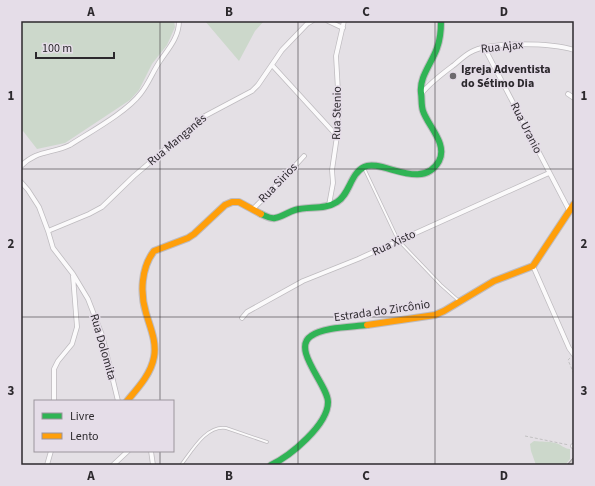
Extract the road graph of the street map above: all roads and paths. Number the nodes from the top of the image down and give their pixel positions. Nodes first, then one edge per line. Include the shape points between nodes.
1 (179, 21) edge
2 (312, 21) edge
3 (328, 21) edge
4 (344, 21) edge
5 (441, 21) edge
6 (343, 28) junction
7 (484, 47) junction
8 (574, 50) edge
9 (272, 65) junction
10 (422, 93) junction
11 (568, 94) dead end
12 (574, 98) edge
13 (337, 136) junction
14 (304, 156) dead end
15 (21, 166) edge
16 (363, 167) junction
17 (549, 173) junction
18 (21, 182) edge
19 (329, 205) junction
20 (572, 205) edge
21 (252, 210) junction
22 (48, 230) junction
23 (398, 240) junction
24 (533, 266) junction
25 (73, 274) junction
26 (460, 302) junction
27 (242, 318) dead end
28 (574, 356) edge
29 (574, 374) edge
30 (54, 400) edge
31 (118, 400) edge
32 (128, 400) edge
33 (525, 436) dead end
34 (267, 442) dead end
35 (574, 446) edge
36 (52, 452) edge
37 (127, 452) edge
38 (151, 452) edge
39 (47, 465) edge
40 (113, 465) edge
41 (153, 465) edge
42 (181, 465) edge
43 (271, 465) edge

1 - 15 street via 175,39 135,100 70,145 34,155
2 - 9 street, Rua Manganês via 288,43
3 - 6 street
4 - 6 street, Rua Stenio
5 - 10 street via 437,48 420,85
6 - 13 street, Rua Stenio via 336,56 339,97
7 - 8 street, Rua Ajax via 552,45
7 - 10 street, Rua Ajax via 471,52 431,82
7 - 17 street, Rua Uranio
9 - 13 street
9 - 22 street, Rua Manganês via 252,91 203,117 102,206 89,214
10 - 16 street via 423,110 441,149 440,160 434,168 426,173 406,174 377,166
11 - 12 street
13 - 19 street, Rua Stenio
14 - 21 street, Rua Sirios
16 - 19 street via 357,170 342,198
16 - 23 lane
17 - 20 street, Rua Uranio
17 - 23 street, Rua Xisto
18 - 22 street via 39,207
19 - 21 street via 295,210 272,219
20 - 24 street
21 - 32 street via 239,202 230,202 188,238 154,251 150,255 144,272 142,294 155,356 145,378
22 - 25 street via 52,248
23 - 26 lane
23 - 27 street, Rua Xisto via 296,284 247,312
24 - 26 street, Estrada do Zircônio via 494,281
24 - 28 street
25 - 30 street via 76,336 54,369
25 - 31 street, Rua Dolomita via 95,314
26 - 43 street, Estrada do Zircônio via 435,315 314,332 308,337 305,352 326,393 328,404 313,433 297,449
28 - 29 path via 568,360
33 - 35 path
34 - 42 lane via 226,428 214,429 204,436
36 - 39 street
37 - 40 street
38 - 41 street

